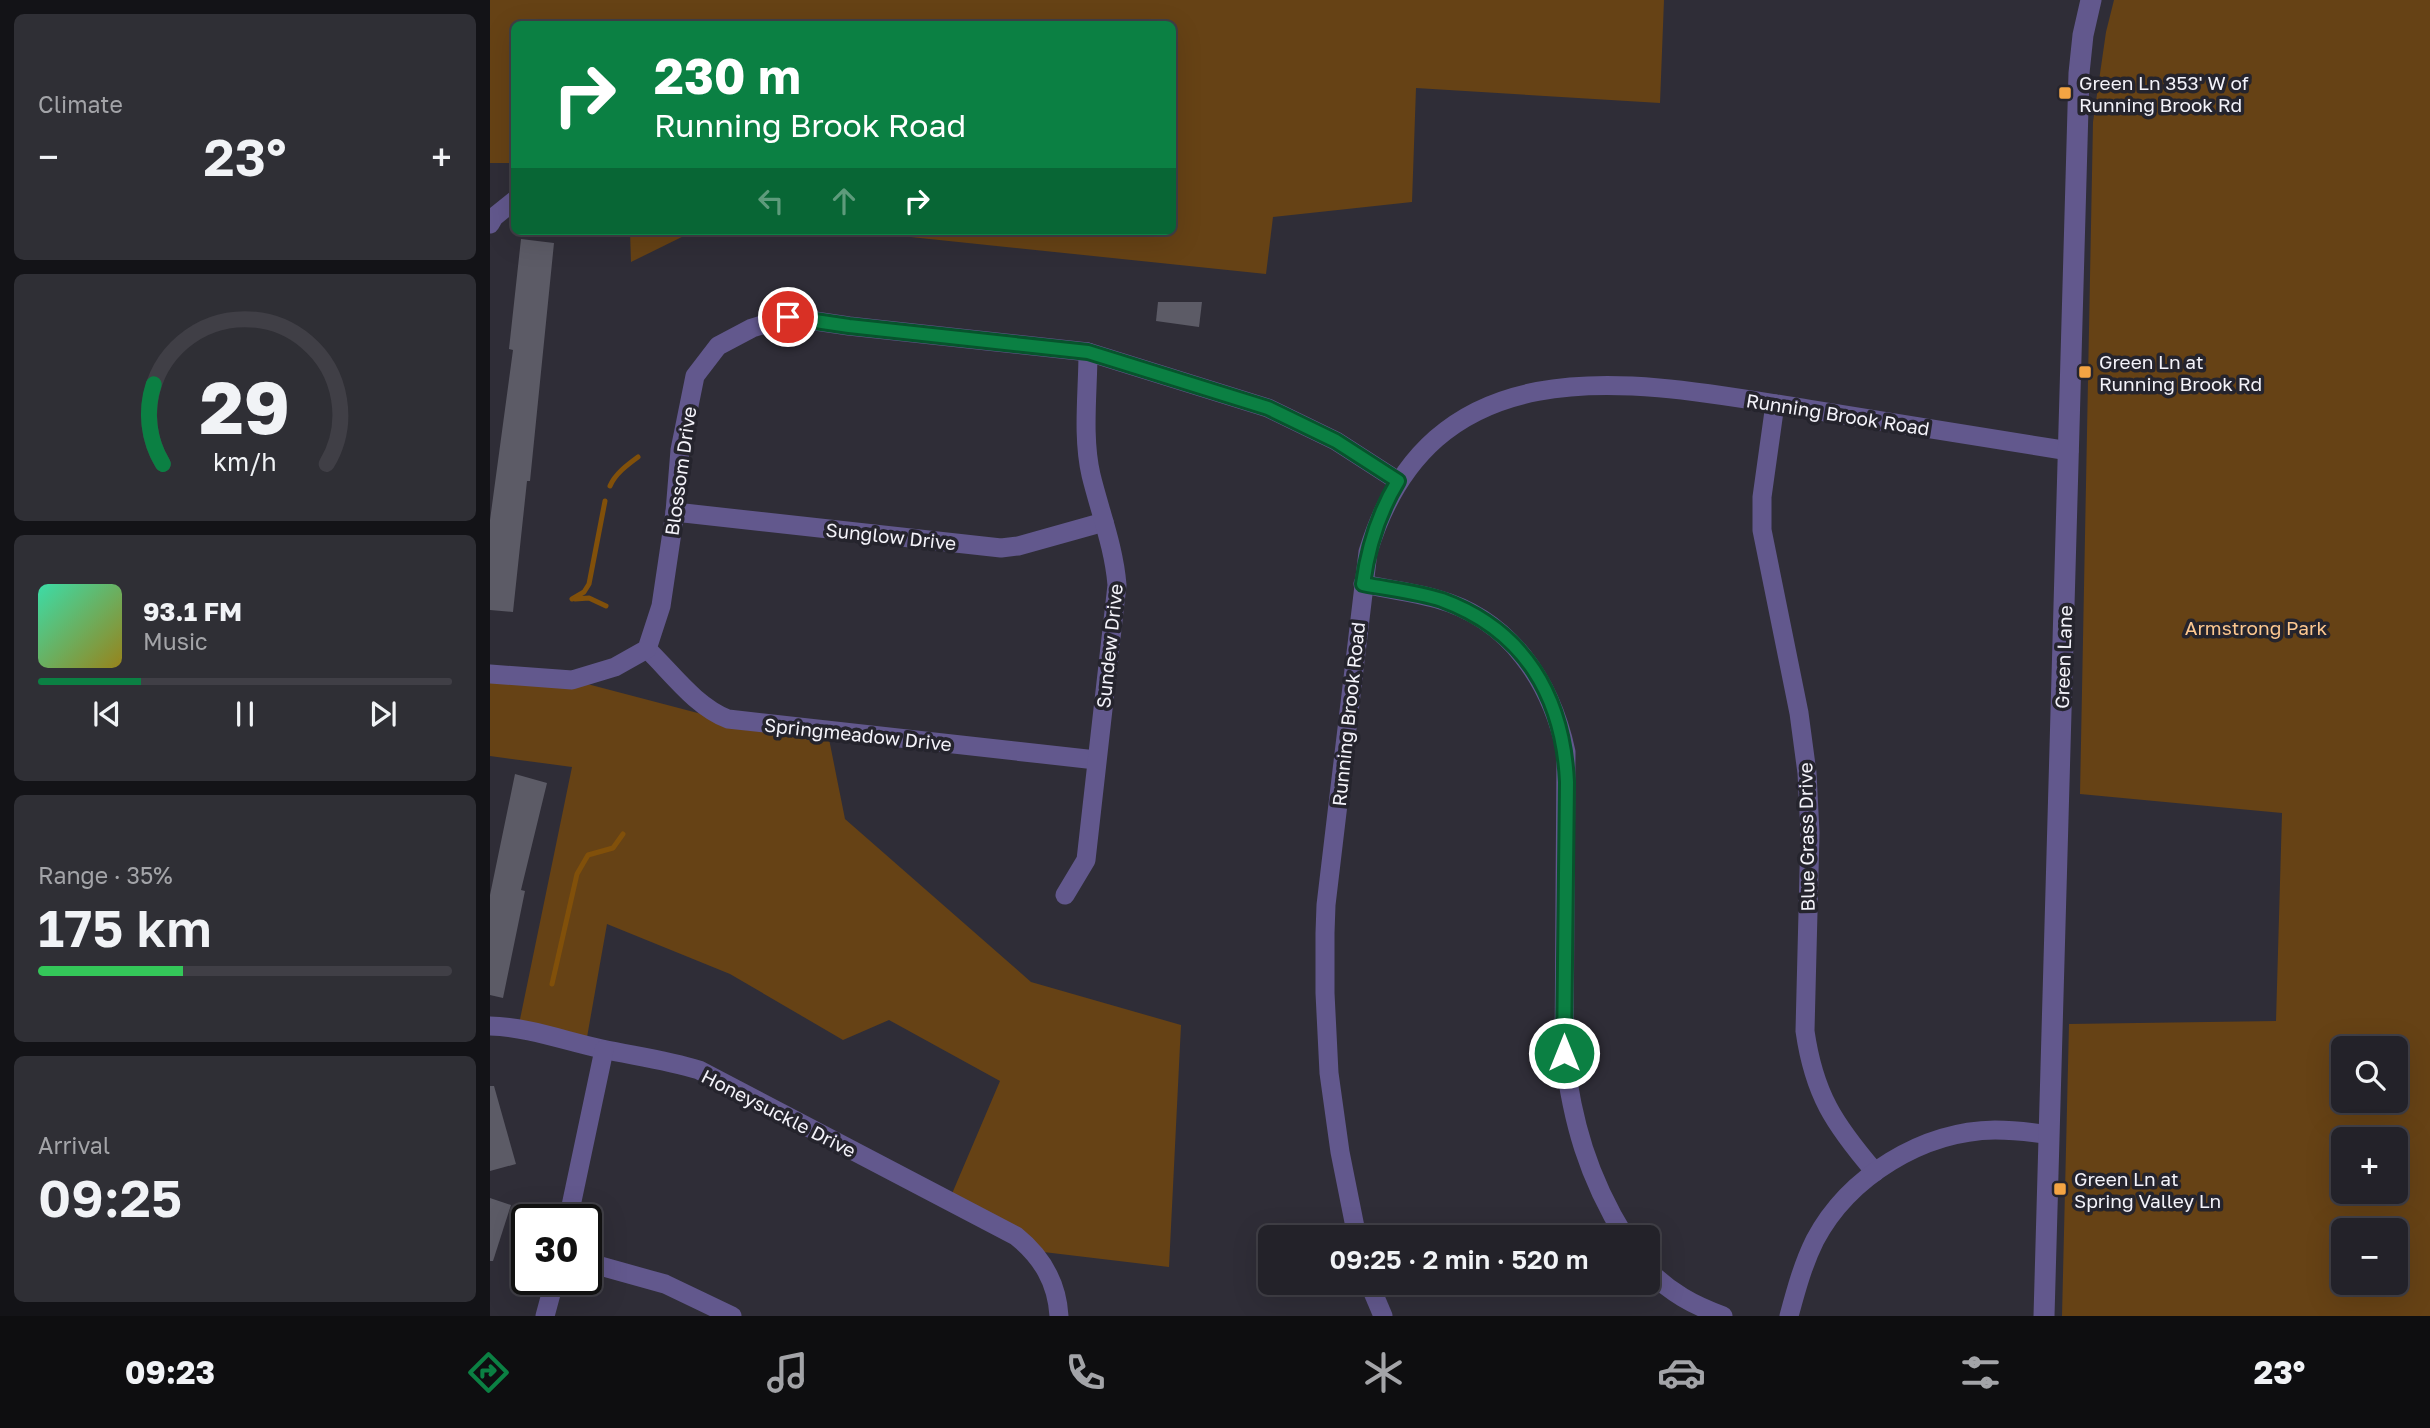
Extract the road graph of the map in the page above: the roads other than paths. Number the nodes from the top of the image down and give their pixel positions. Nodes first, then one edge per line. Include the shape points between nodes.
1 (2091, 0) edge
2 (511, 203) edge
3 (490, 224) edge
4 (1088, 352) junction
5 (1775, 404) junction
6 (2068, 451) junction
7 (1398, 481) junction
8 (675, 512) junction
9 (1104, 522) junction
10 (1363, 584) junction
11 (647, 649) junction
12 (490, 674) edge
13 (1096, 760) junction
14 (1065, 895) dead end
15 (490, 1026) edge
16 (604, 1049) junction
17 (2049, 1135) junction
18 (1875, 1172) junction
19 (571, 1204) edge
20 (1355, 1225) edge
21 (1617, 1225) edge
22 (602, 1266) edge
23 (1660, 1281) edge
24 (551, 1295) edge
25 (1374, 1295) edge
26 (545, 1316) edge
27 (732, 1316) edge
28 (1059, 1316) edge
29 (1383, 1316) edge
30 (1723, 1316) edge
31 (1788, 1316) edge
32 (2044, 1316) edge

1 - 6 street, Green Lane via 2079,73
2 - 3 street
4 - 7 street, Blossom Drive via 1268,408 1336,441
4 - 8 street, Blossom Drive via 788,317 752,328 718,346 695,376 680,450
4 - 9 street, Sundew Drive via 1087,449
5 - 6 street, Running Brook Road
5 - 7 street, Running Brook Road via 1666,388 1542,389 1509,397 1456,423 1433,441
5 - 18 street, Blue Grass Drive via 1762,530 1807,773 1805,1031 1819,1091 1833,1119
6 - 17 street, Green Lane
7 - 10 street, Running Brook Road via 1376,524
8 - 9 street, Sunglow Drive via 1000,548
8 - 11 street, Blossom Drive via 660,606
9 - 13 street, Sundew Drive via 1117,585
10 - 20 street, Running Brook Road via 1325,945 1329,1073
10 - 21 street via 1438,599 1493,627 1534,669 1560,724 1566,762 1564,1053 1568,1092 1588,1167
11 - 12 street via 615,667 572,680
11 - 13 street, Springmeadow Drive via 701,704 728,719
13 - 14 street, Sundew Drive via 1086,860
15 - 16 street, Honeysuckle Drive
16 - 19 street
16 - 28 street, Honeysuckle Drive via 699,1070 1016,1236 1044,1264 1059,1302
17 - 18 street via 2020,1130 1964,1133 1904,1154
17 - 32 street, Green Lane
18 - 31 street via 1833,1213 1816,1238
22 - 27 street via 665,1284
23 - 30 street via 1692,1304
24 - 26 street
25 - 29 street

